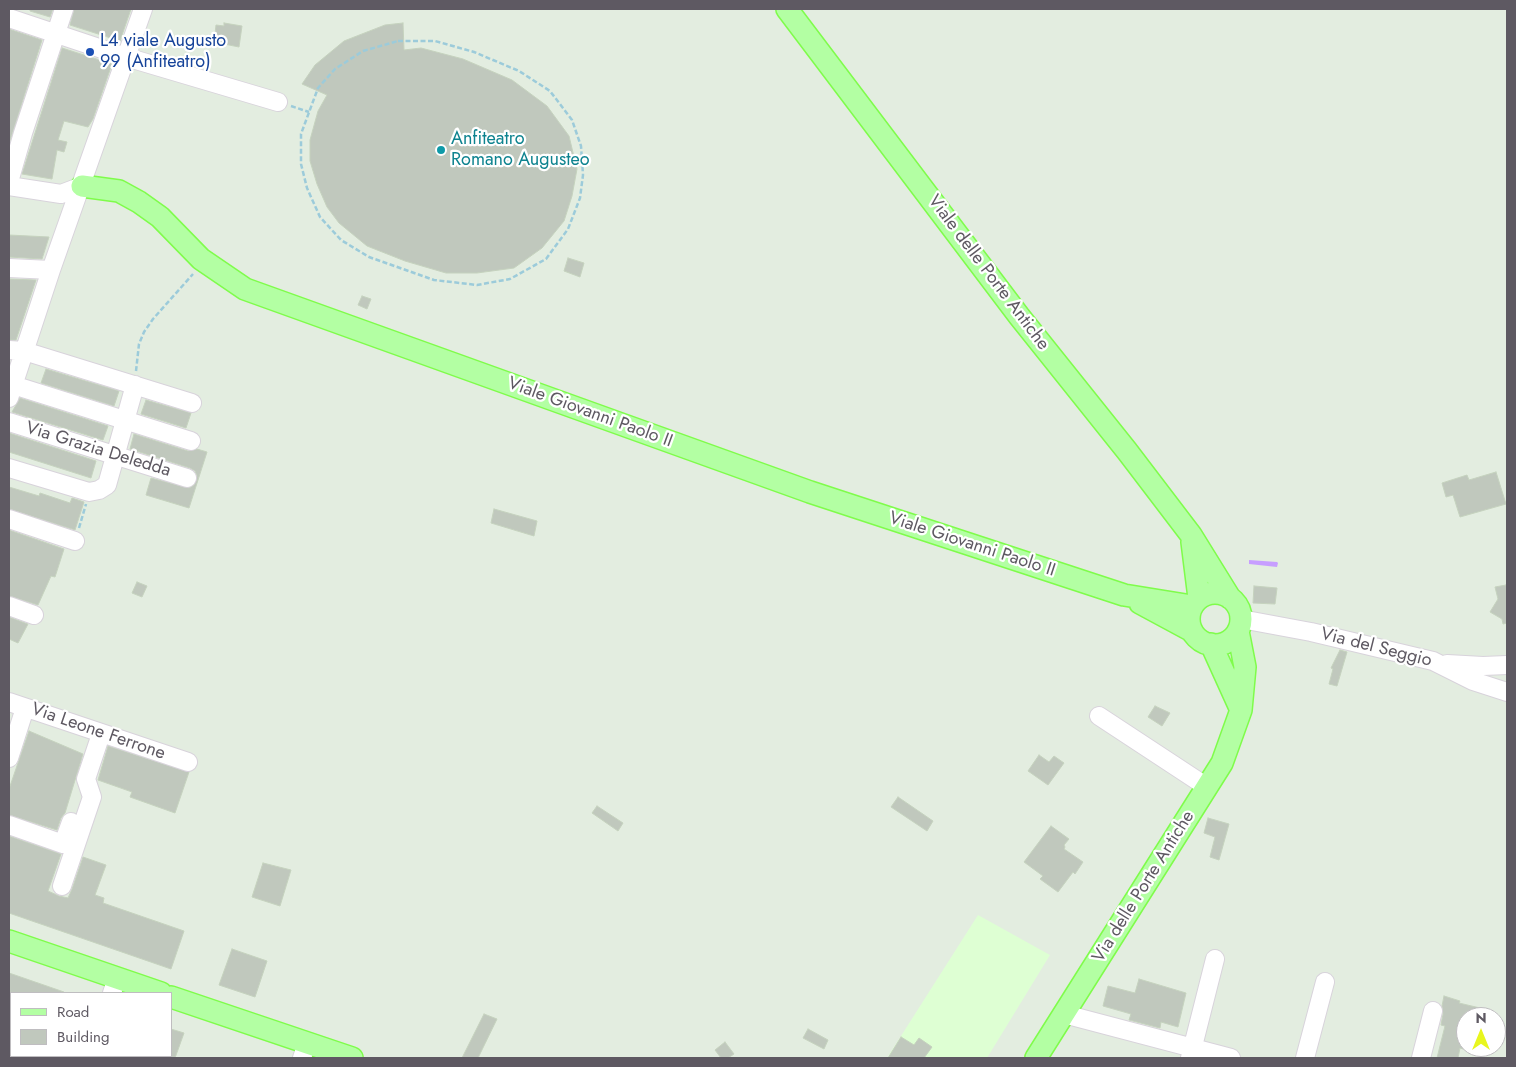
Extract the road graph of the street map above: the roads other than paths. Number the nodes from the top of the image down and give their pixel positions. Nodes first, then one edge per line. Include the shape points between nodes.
1 (64, 9) edge
2 (143, 9) edge
3 (788, 9) edge
4 (9, 18) edge
5 (56, 34) junction
6 (126, 56) junction
7 (278, 102) road end
8 (16, 129) edge
9 (9, 184) edge
10 (82, 186) junction
11 (9, 268) edge
12 (51, 270) junction
13 (17, 351) edge
14 (135, 385) junction
15 (11, 391) edge
16 (192, 403) dead end
17 (125, 420) junction
18 (9, 422) edge
19 (191, 441) dead end
20 (115, 456) junction
21 (9, 468) edge
22 (187, 478) dead end
23 (9, 519) edge
24 (1191, 534) junction
25 (75, 542) road end
26 (1124, 595) junction
27 (1230, 598) junction
28 (1195, 602) junction
29 (9, 606) edge
30 (34, 615) dead end
31 (1240, 625) junction
32 (1192, 631) junction
33 (1211, 644) junction
34 (1436, 663) junction
35 (1507, 665) edge
36 (1507, 692) edge
37 (17, 705) edge
38 (1241, 710) junction
39 (1099, 716) dead end
40 (101, 734) junction
41 (9, 758) edge
42 (188, 762) dead end
43 (1206, 788) junction
44 (78, 800) dead end
45 (9, 825) edge
46 (62, 886) dead end
47 (9, 941) edge
48 (1215, 959) dead end
49 (1325, 982) dead end
50 (115, 986) edge
51 (154, 992) edge
52 (172, 997) edge
53 (1433, 1011) dead end
54 (1064, 1014) junction
55 (304, 1051) edge
56 (1191, 1053) edge
57 (352, 1058) edge
58 (1036, 1058) edge
59 (1231, 1058) edge
60 (1305, 1058) edge
61 (1421, 1058) edge

1 - 5 street
2 - 6 street
3 - 24 main road, Viale delle Porte Antiche via 1019,316
4 - 5 street
5 - 6 street
5 - 8 street
6 - 7 street
6 - 10 street
8 - 9 street
9 - 10 street via 61,194
10 - 12 street
10 - 26 main road, Viale Giovanni Paolo II via 118,191 139,202 160,217 205,262 245,289 810,492
11 - 12 street
12 - 13 street
13 - 14 street
13 - 15 street
14 - 16 street
14 - 17 street
15 - 17 street
17 - 19 street
17 - 20 street
18 - 20 street, Via Grazia Deledda
20 - 21 street via 106,485 89,492
20 - 22 street, Via Grazia Deledda
23 - 25 street
24 - 27 main road, Viale delle Porte Antiche
24 - 28 main road
26 - 28 main road
26 - 32 main road
27 - 28 main road via 1213,593
27 - 31 main road via 1238,607
28 - 32 main road via 1189,620
29 - 30 street
31 - 33 main road via 1228,641
31 - 34 street, Via del Seggio via 1311,632
31 - 38 main road, Via delle Porte Antiche via 1245,667
32 - 33 main road via 1199,640
33 - 38 main road
34 - 35 street
34 - 36 street, Via del Seggio
37 - 40 street, Via Leone Ferrone
37 - 41 street
38 - 43 main road, Via delle Porte Antiche via 1222,763
39 - 43 street
40 - 42 street, Via Leone Ferrone
40 - 46 street via 86,779 92,797
43 - 54 main road, Via delle Porte Antiche
44 - 45 street via 63,844
47 - 50 main road
48 - 56 street
49 - 60 street
50 - 51 main road
52 - 55 main road
53 - 61 street
54 - 56 street
54 - 58 main road, Via delle Porte Antiche
55 - 57 main road
56 - 59 street

